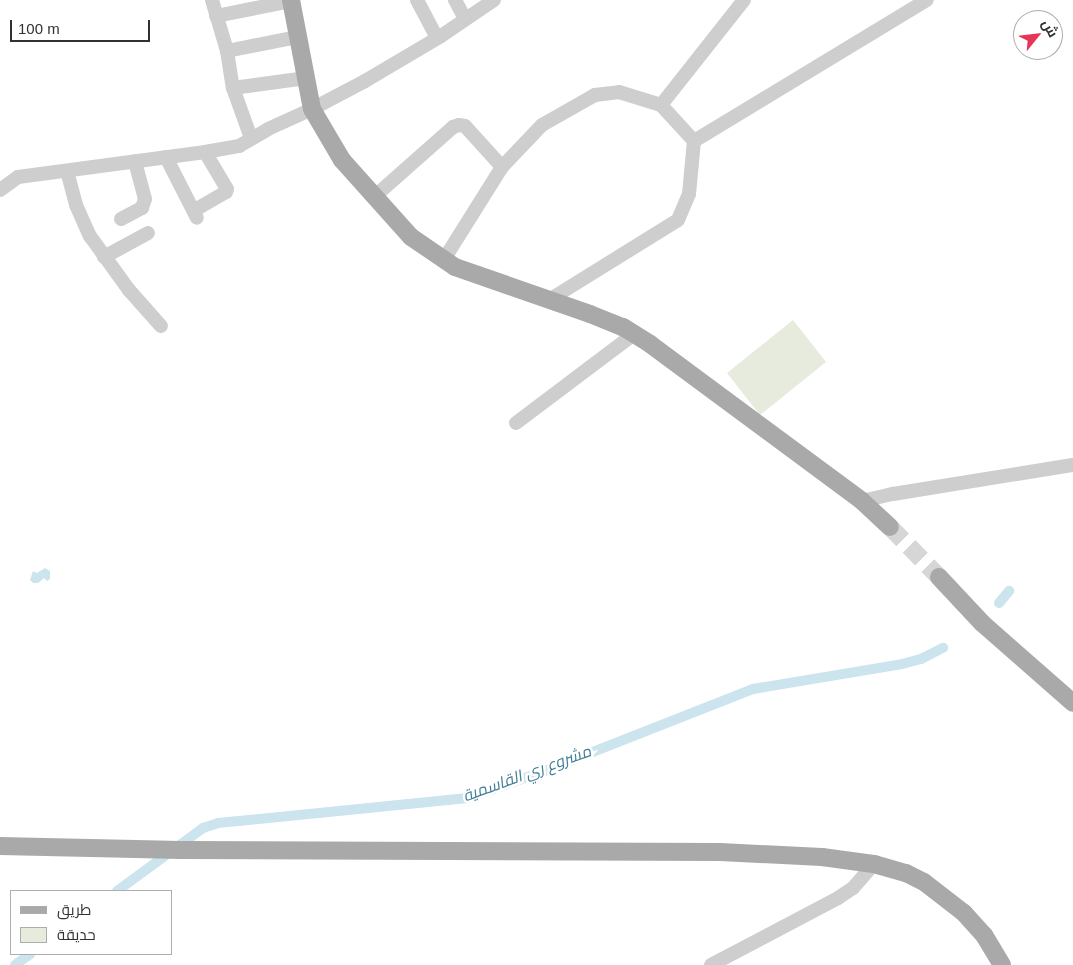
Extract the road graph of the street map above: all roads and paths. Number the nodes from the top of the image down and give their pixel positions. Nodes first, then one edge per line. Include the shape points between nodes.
1 (212, 0) edge
2 (291, 0) edge
3 (417, 0) edge
4 (455, 0) edge
5 (494, 0) edge
6 (744, 0) edge
7 (927, 0) edge
8 (216, 16) junction
9 (466, 19) junction
10 (298, 37) junction
11 (437, 38) junction
12 (227, 51) junction
13 (306, 78) junction
14 (233, 88) junction
15 (662, 105) junction
16 (312, 109) junction
17 (251, 138) junction
18 (694, 140) junction
19 (205, 152) junction
20 (166, 157) junction
21 (135, 161) junction
22 (502, 166) junction
23 (67, 171) junction
24 (0, 190) edge
25 (374, 197) junction
26 (121, 218) dead end
27 (148, 233) dead end
28 (104, 256) junction
29 (443, 261) junction
30 (549, 300) junction
31 (161, 326) dead end
32 (634, 334) junction
33 (516, 423) dead end
34 (1073, 465) edge
35 (862, 501) junction
36 (890, 527) tunnel mouth
37 (939, 577) tunnel mouth
38 (1073, 704) edge
39 (0, 846) edge
40 (874, 864) junction
41 (711, 965) edge
42 (1002, 965) edge

1 - 8 street
2 - 8 street
2 - 10 main road
3 - 11 street
4 - 9 street
5 - 9 street
6 - 15 street
7 - 18 street
8 - 12 street
9 - 11 street
10 - 12 street
10 - 13 main road
11 - 16 street
12 - 14 street
13 - 14 street
13 - 16 main road
14 - 17 street
15 - 18 street
15 - 22 street via 619,92 595,94 542,125
16 - 17 street
16 - 25 main road via 342,160
17 - 19 street via 239,146
18 - 30 street via 689,194 678,220
19 - 20 street
19 - 20 street via 226,192 198,213
20 - 21 street
21 - 23 street
21 - 26 street via 145,199 142,208
22 - 25 street via 465,126 459,125
22 - 29 street
23 - 24 street via 18,177
23 - 28 street via 76,205 90,236
25 - 29 main road via 411,237
27 - 28 street
28 - 31 street
29 - 30 main road
30 - 32 main road
32 - 33 street
32 - 35 main road
34 - 35 street
35 - 36 main road
37 - 38 main road via 982,623
39 - 40 main road via 176,850 720,852 822,857
40 - 41 street via 853,888 838,898
40 - 42 main road via 906,873 944,896 984,935

